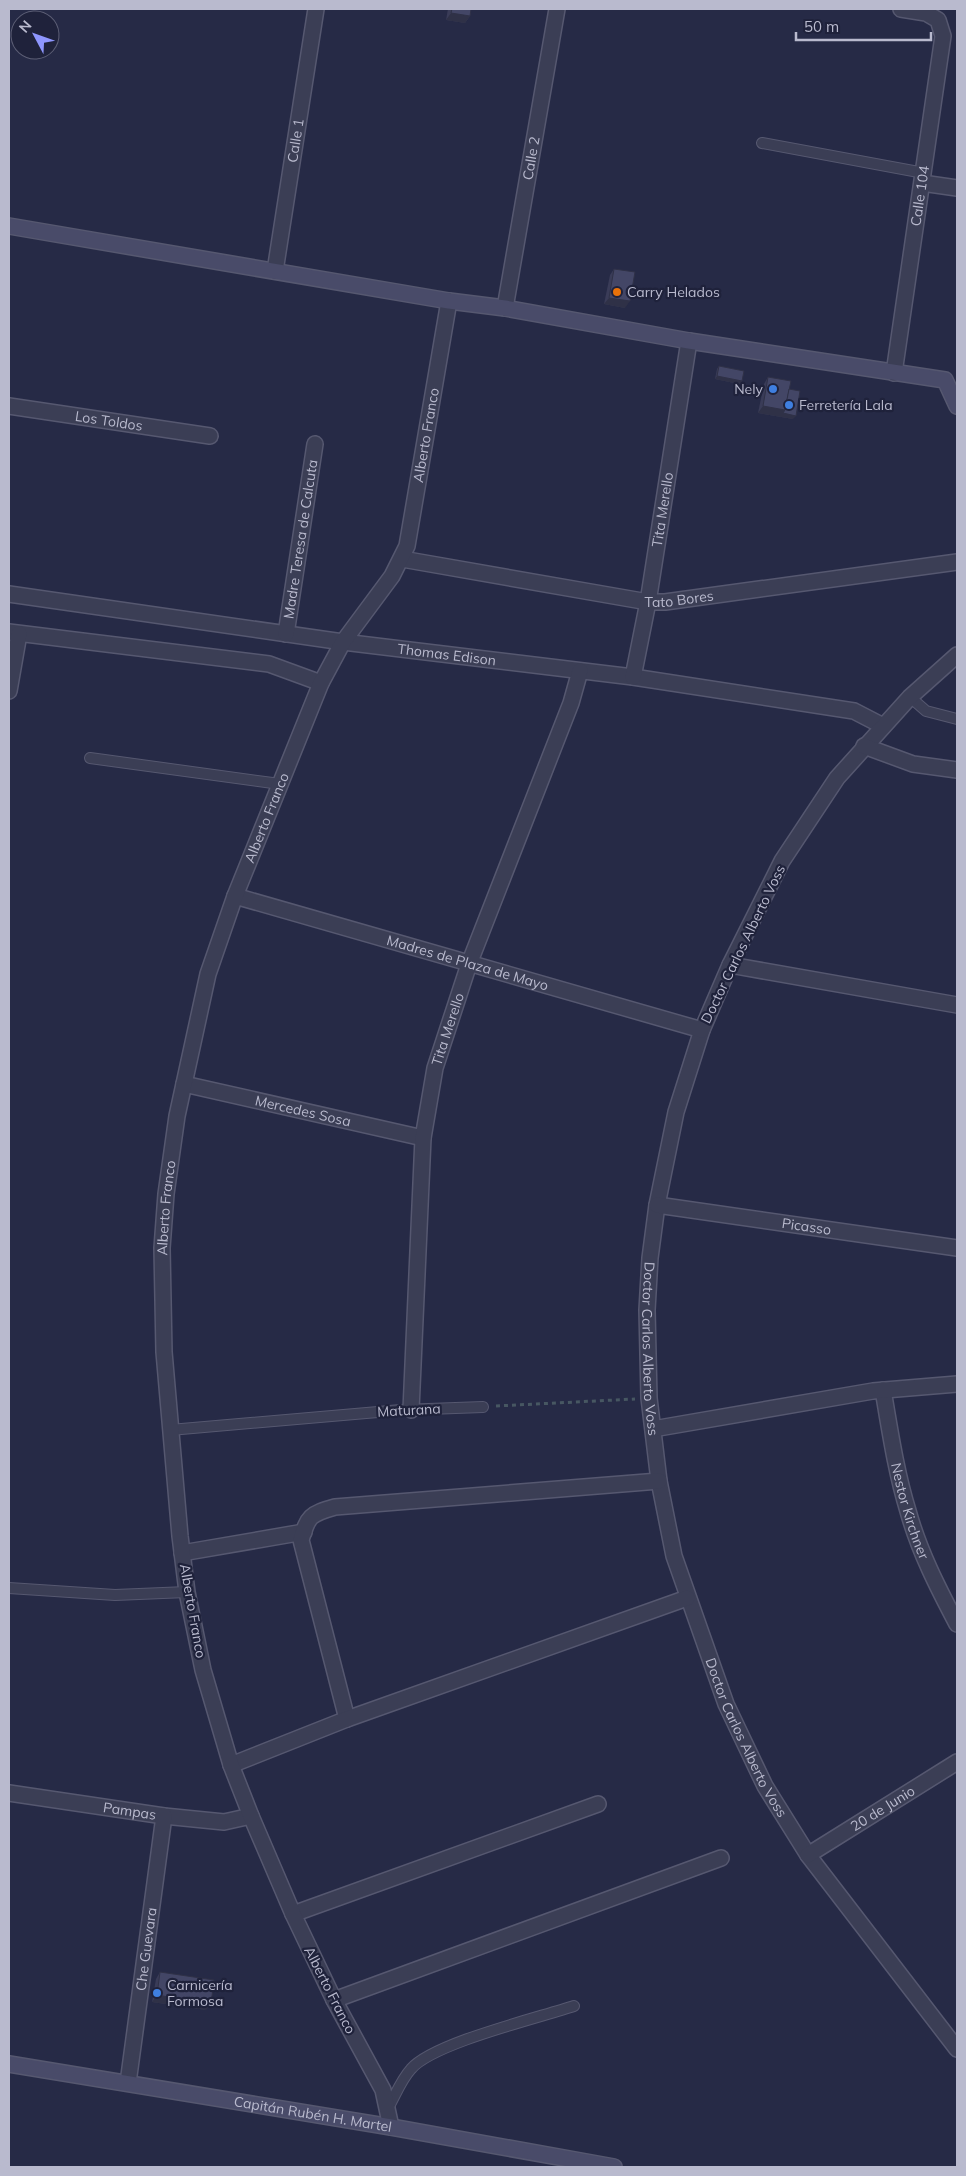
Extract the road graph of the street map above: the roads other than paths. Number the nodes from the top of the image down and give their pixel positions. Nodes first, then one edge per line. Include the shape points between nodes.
1 (316, 9) edge
2 (557, 9) edge
3 (901, 9) edge
4 (762, 143) dead end
5 (923, 178) junction
6 (957, 188) edge
7 (9, 226) edge
8 (275, 271) junction
9 (449, 301) junction
10 (505, 308) junction
11 (689, 341) junction
12 (894, 372) junction
13 (951, 381) edge
14 (9, 406) edge
15 (957, 406) edge
16 (210, 436) dead end
17 (315, 444) dead end
18 (402, 559) junction
19 (957, 562) edge
20 (9, 594) edge
21 (648, 602) junction
22 (14, 633) edge
23 (286, 634) junction
24 (343, 642) junction
25 (957, 655) edge
26 (580, 671) junction
27 (633, 678) junction
28 (321, 683) junction
29 (9, 691) edge
30 (910, 698) junction
31 (957, 719) edge
32 (883, 726) junction
33 (864, 746) junction
34 (90, 758) dead end
35 (957, 770) edge
36 (280, 784) junction
37 (235, 896) junction
38 (469, 964) junction
39 (730, 966) junction
40 (957, 1005) edge
41 (702, 1030) junction
42 (184, 1084) junction
43 (423, 1138) junction
44 (658, 1205) junction
45 (957, 1248) edge
46 (957, 1384) edge
47 (883, 1390) junction
48 (483, 1407) road end
49 (411, 1410) junction
50 (653, 1429) junction
51 (170, 1430) junction
52 (659, 1481) junction
53 (304, 1532) junction
54 (182, 1553) junction
55 (9, 1588) edge
56 (187, 1592) junction
57 (688, 1598) junction
58 (957, 1624) edge
59 (347, 1719) junction
60 (957, 1762) edge
61 (231, 1765) junction
62 (9, 1793) edge
63 (598, 1804) dead end
64 (164, 1816) junction
65 (251, 1816) junction
66 (808, 1855) junction
67 (721, 1858) dead end
68 (292, 1914) junction
69 (334, 2000) junction
70 (574, 2006) dead end
71 (957, 2050) edge
72 (9, 2064) edge
73 (128, 2083) junction
74 (388, 2108) junction
75 (391, 2127) junction
76 (614, 2167) edge

1 - 8 street, Calle 1
2 - 10 street, Calle 2
3 - 5 street, Calle 104 via 926,13 938,20 943,36
4 - 5 lane
5 - 6 street
5 - 12 street, Calle 104
7 - 8 street
8 - 9 street
9 - 10 street
9 - 18 street, Alberto Franco via 408,546
10 - 11 street
11 - 12 street
11 - 21 street, Tita Merello
12 - 13 street
13 - 15 street
14 - 16 street, Los Toldos
17 - 23 street, Madre Teresa de Calcuta
18 - 21 street, Tato Bores
18 - 24 street, Alberto Franco
19 - 21 street, Tato Bores
20 - 23 street, Thomas Edison
21 - 27 street, Tita Merello
22 - 28 street via 269,664
22 - 29 street
23 - 24 street, Thomas Edison
24 - 26 street, Thomas Edison
24 - 28 street, Alberto Franco
25 - 30 street, Doctor Carlos Alberto Voss
26 - 27 street, Thomas Edison
26 - 38 street, Tita Merello via 571,703
27 - 32 street, Thomas Edison via 854,711
28 - 36 street, Alberto Franco
30 - 31 lane via 926,711
30 - 32 street, Doctor Carlos Alberto Voss
32 - 33 street, Doctor Carlos Alberto Voss
33 - 35 street via 913,764
33 - 39 street, Doctor Carlos Alberto Voss via 837,778 782,861
34 - 36 lane
36 - 37 street, Alberto Franco
37 - 38 street, Madres de Plaza de Mayo
37 - 42 street, Alberto Franco via 208,974
38 - 41 street, Madres de Plaza de Mayo
38 - 43 street, Tita Merello via 435,1068
39 - 40 street
39 - 41 street, Doctor Carlos Alberto Voss
41 - 44 street, Doctor Carlos Alberto Voss via 676,1112
42 - 43 street, Mercedes Sosa
42 - 51 street, Alberto Franco via 176,1116 162,1248 164,1352
43 - 49 street, Tita Merello
44 - 45 street, Picasso
44 - 50 street, Doctor Carlos Alberto Voss via 647,1301 649,1398
46 - 47 street
47 - 50 street
47 - 58 street, Nestor Kirchner via 908,1512 932,1576
48 - 49 lane, Maturana
49 - 51 lane, Maturana
50 - 52 street, Doctor Carlos Alberto Voss
51 - 54 street, Alberto Franco
52 - 53 street via 335,1508 314,1513 306,1522
52 - 57 street, Doctor Carlos Alberto Voss via 674,1556
53 - 54 street
53 - 59 street via 301,1540
54 - 56 street, Alberto Franco
55 - 56 lane via 115,1595
56 - 61 street, Alberto Franco via 203,1670
57 - 59 street
57 - 66 street, Doctor Carlos Alberto Voss via 726,1704 765,1786
59 - 61 street
60 - 66 street, 20 de Junio
61 - 65 street, Alberto Franco
62 - 64 street, Pampas
63 - 68 street
64 - 65 street, Pampas via 224,1822
64 - 73 street, Che Guevara
65 - 68 street, Alberto Franco
66 - 71 street, Doctor Carlos Alberto Voss
67 - 69 street
68 - 69 street, Alberto Franco
69 - 74 street, Alberto Franco via 383,2090
70 - 74 lane via 445,2047 421,2060 410,2069
72 - 73 street, Capitán Rubén H. Martel
73 - 75 street, Capitán Rubén H. Martel
74 - 75 street, Alberto Franco
75 - 76 street, Capitán Rubén H. Martel

